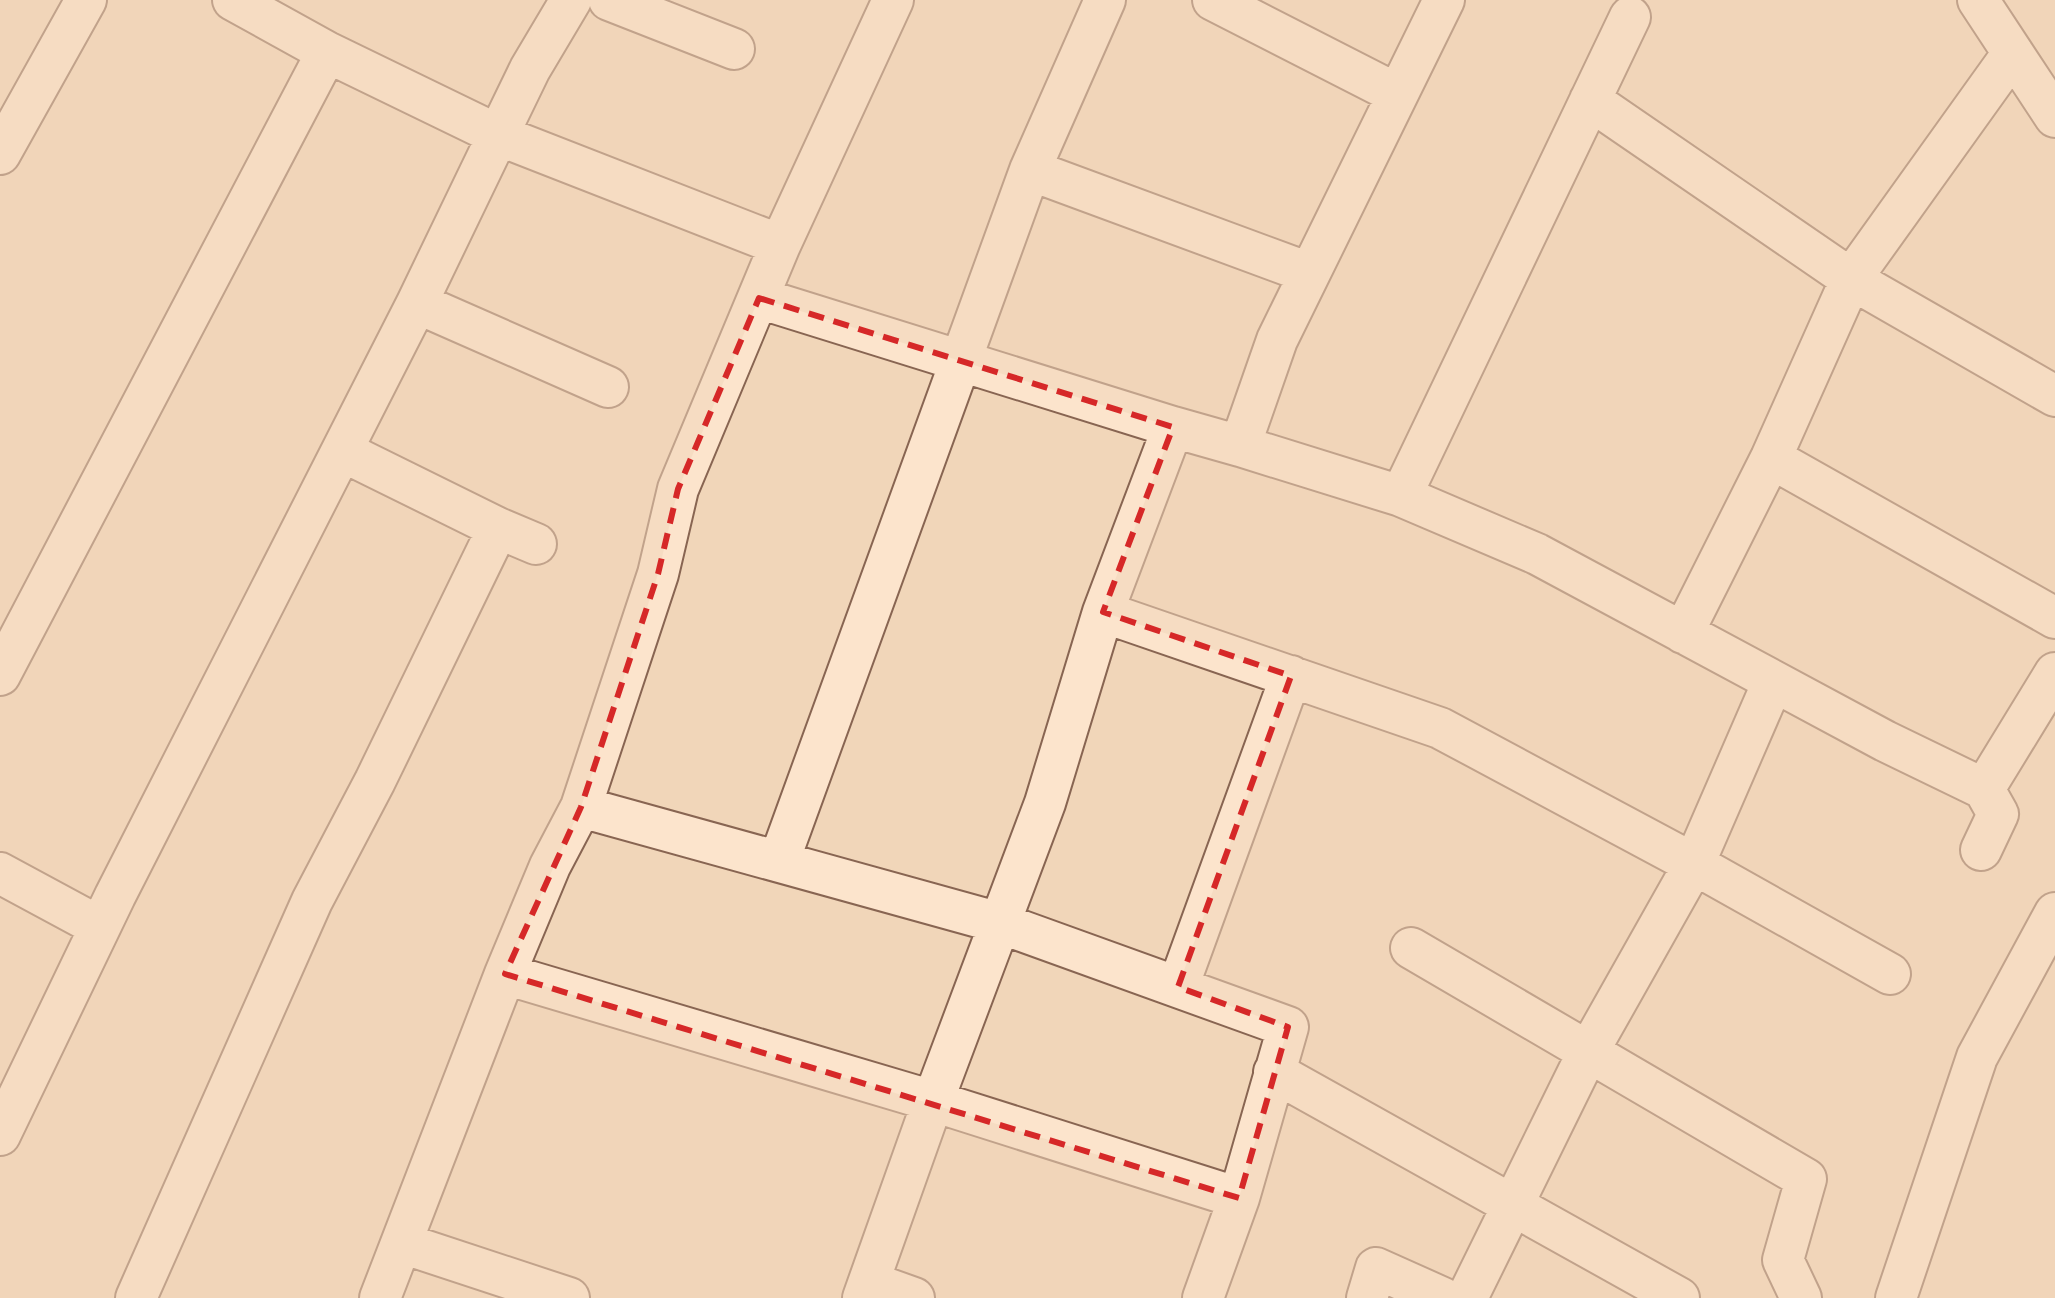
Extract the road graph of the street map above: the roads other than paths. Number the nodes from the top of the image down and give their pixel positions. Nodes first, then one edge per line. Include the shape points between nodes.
1 (86, 0) edge
2 (233, 0) edge
3 (571, 0) edge
4 (609, 0) edge
5 (893, 0) edge
6 (1105, 0) edge
7 (1213, 0) edge
8 (1444, 0) edge
9 (1978, 0) edge
10 (1625, 6) edge
11 (734, 49) dead end
12 (327, 52) junction
13 (2013, 53) junction
14 (1397, 94) junction
15 (1590, 100) junction
16 (2055, 117) edge
17 (498, 135) junction
18 (0, 154) edge
19 (1030, 170) junction
20 (780, 245) junction
21 (1309, 273) junction
22 (1851, 279) junction
23 (759, 298) junction
24 (417, 303) junction
25 (962, 361) junction
26 (608, 387) dead end
27 (2055, 396) edge
28 (1173, 427) junction
29 (1240, 446) junction
30 (342, 451) junction
31 (1771, 458) junction
32 (1401, 496) junction
33 (498, 528) junction
34 (536, 544) dead end
35 (1103, 612) junction
36 (2055, 618) edge
37 (1683, 633) junction
38 (2055, 673) edge
39 (0, 675) edge
40 (1291, 676) junction
41 (1773, 682) junction
42 (1984, 789) junction
43 (581, 807) junction
44 (1981, 850) dead end
45 (779, 861) junction
46 (1694, 864) junction
47 (0, 873) edge
48 (2055, 913) edge
49 (1000, 923) junction
50 (100, 927) junction
51 (1411, 948) dead end
52 (505, 974) junction
53 (1890, 974) dead end
54 (1178, 987) junction
55 (1588, 1052) junction
56 (1274, 1072) junction
57 (933, 1101) junction
58 (0, 1135) edge
59 (1239, 1198) junction
60 (1514, 1206) junction
61 (402, 1243) junction
62 (866, 1290) edge
63 (136, 1298) edge
64 (380, 1298) edge
65 (569, 1298) edge
66 (914, 1298) edge
67 (1203, 1298) edge
68 (1367, 1298) edge
69 (1443, 1298) edge
70 (1467, 1298) edge
71 (1679, 1298) edge
72 (1801, 1298) edge
73 (1896, 1298) edge

1 - 18 street
2 - 12 street
3 - 17 street
4 - 11 street
5 - 20 street
6 - 19 street
7 - 14 street
8 - 14 street
9 - 13 street
10 - 15 street
12 - 17 street
12 - 39 street
13 - 16 street
13 - 22 street
14 - 21 street
15 - 22 street
15 - 32 street
17 - 20 street
17 - 24 street
19 - 21 street
19 - 25 street
20 - 23 street
21 - 29 street via 1277,340
22 - 27 street
22 - 31 street
23 - 25 street
23 - 43 street via 678,489 658,574
24 - 26 street
24 - 30 street
25 - 28 street
25 - 45 street
28 - 29 street
28 - 35 street
29 - 32 street
30 - 33 street
30 - 50 street
31 - 36 street
31 - 37 street
32 - 37 street via 1537,554
33 - 34 street
33 - 63 street via 312,901
35 - 40 street
35 - 49 street via 1045,803
37 - 41 street
38 - 42 street
40 - 46 street via 1440,728
40 - 54 street
41 - 42 street
41 - 46 street
42 - 44 street via 1998,814
43 - 45 street
43 - 52 street
45 - 49 street
46 - 53 street
46 - 55 street
47 - 50 street
48 - 73 street via 1977,1057
49 - 54 street
49 - 57 street
50 - 58 street
51 - 55 street
52 - 57 street
52 - 61 street
54 - 56 street via 1288,1027
55 - 60 street
55 - 72 street via 1806,1179 1783,1260
56 - 59 street
56 - 60 street
57 - 59 street
57 - 62 street
59 - 67 street
60 - 70 street
60 - 71 street
61 - 64 street
61 - 65 street
62 - 66 street
68 - 69 street via 1376,1268

